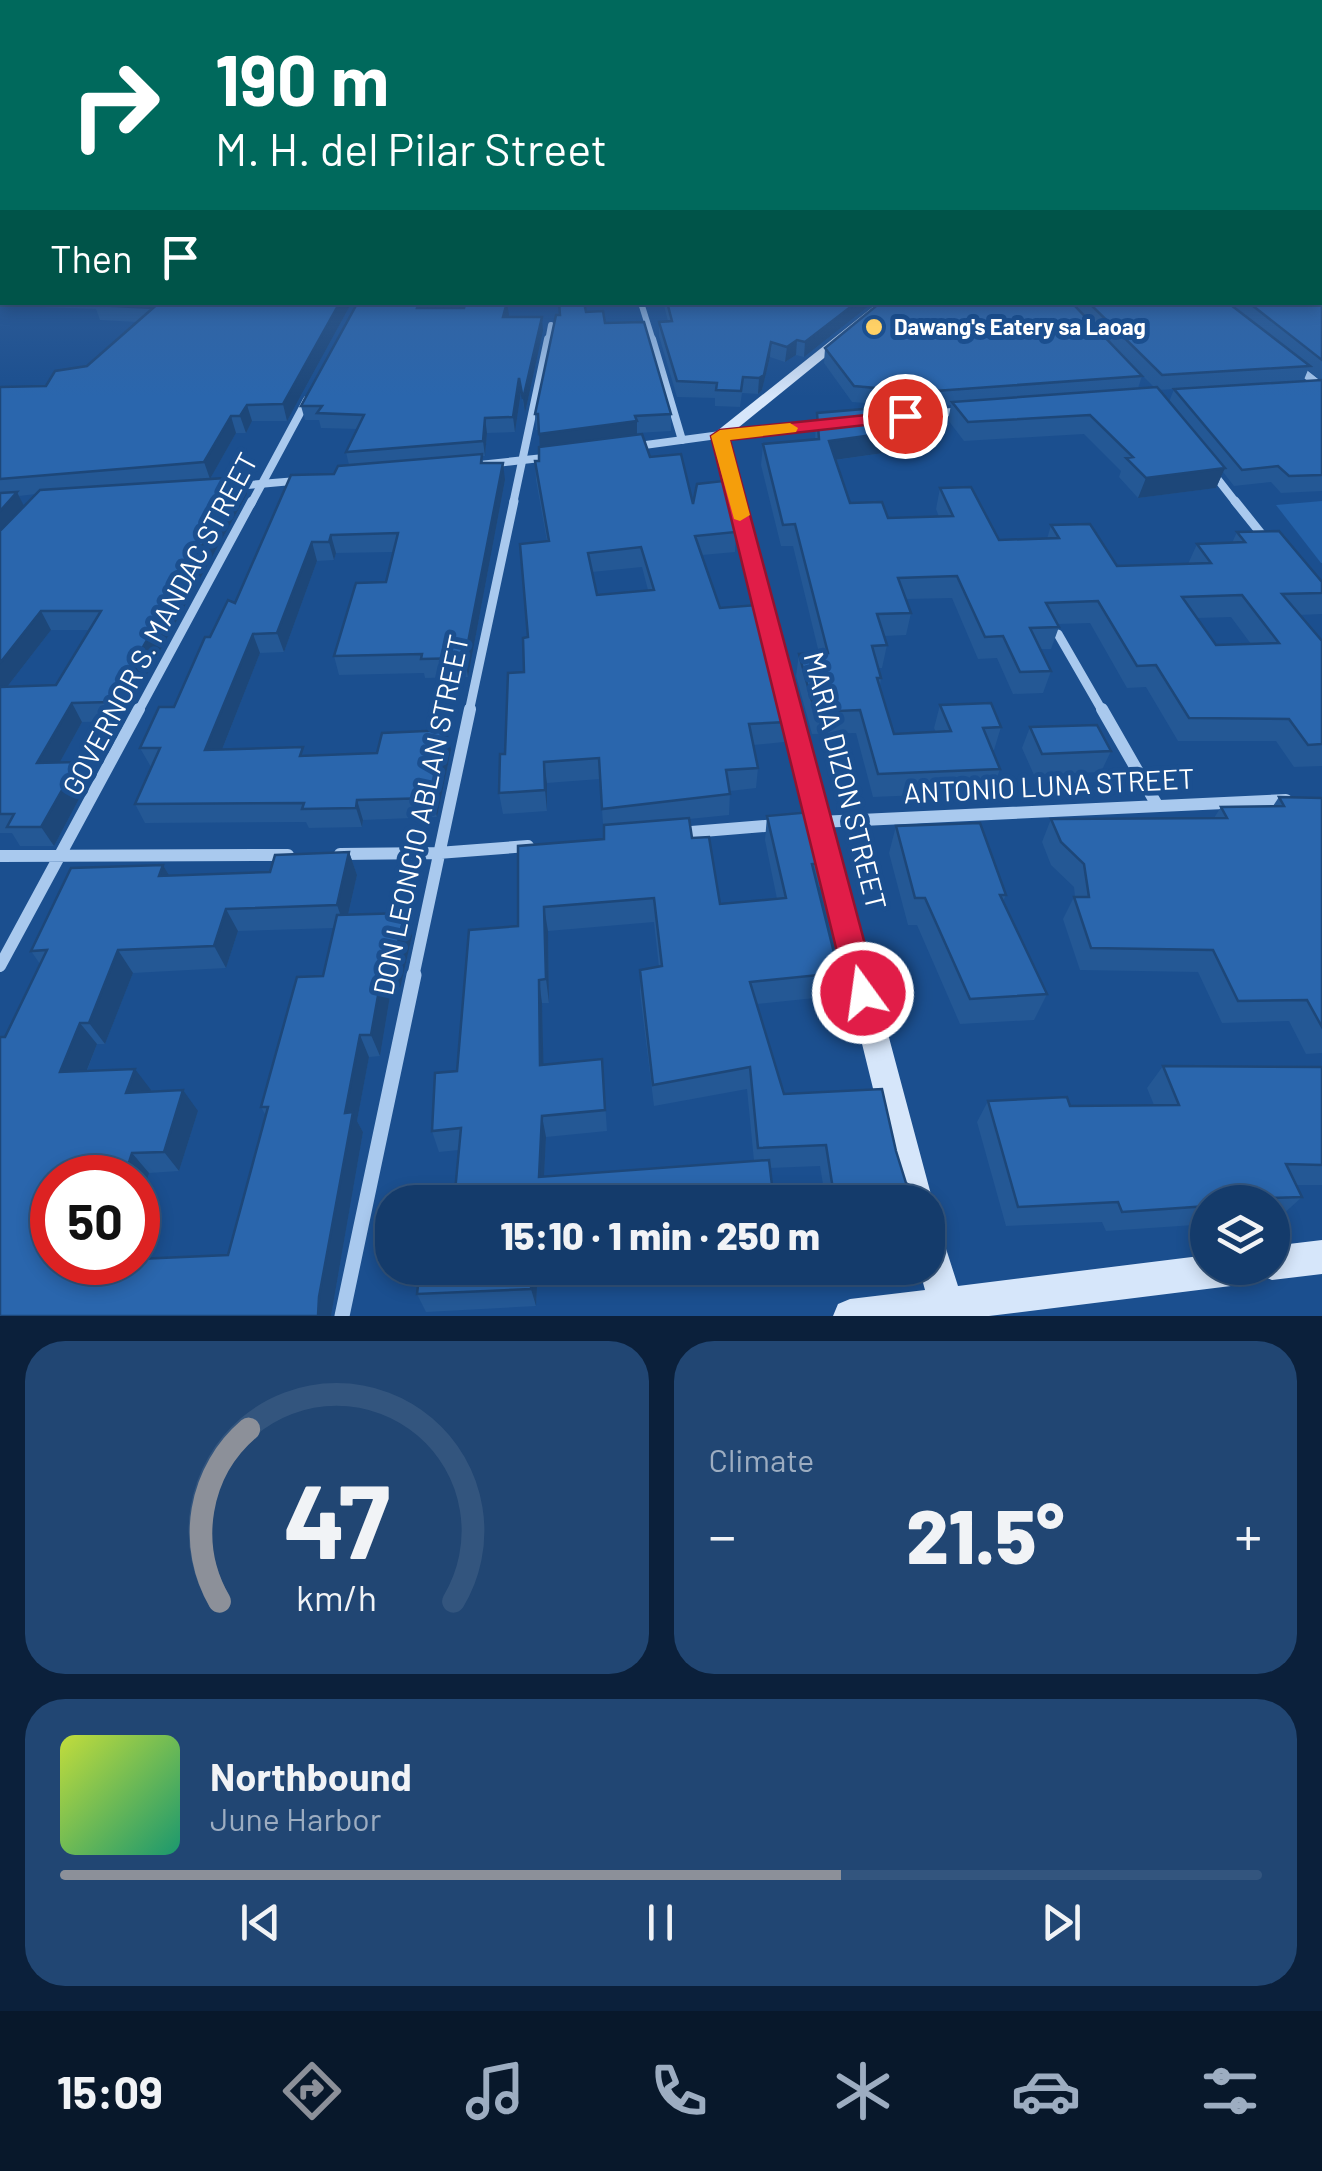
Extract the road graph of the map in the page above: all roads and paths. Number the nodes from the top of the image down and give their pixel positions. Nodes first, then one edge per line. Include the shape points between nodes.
1 (883, 305) edge
2 (642, 306) dead end
3 (551, 325) edge
4 (1283, 357) edge
5 (1322, 388) edge
6 (1303, 389) edge
7 (312, 390) edge
8 (975, 410) edge
9 (886, 418) edge
10 (848, 422) edge
11 (720, 436) junction
12 (682, 440) junction
13 (610, 450) edge
14 (574, 454) edge
15 (1200, 457) edge
16 (520, 461) junction
17 (461, 466) edge
18 (330, 478) edge
19 (258, 484) junction
20 (200, 489) edge
21 (1276, 552) edge
22 (1058, 634) edge
23 (1304, 799) edge
24 (1157, 805) junction
25 (805, 823) junction
26 (674, 834) edge
27 (536, 845) edge
28 (438, 853) junction
29 (308, 854) edge
30 (326, 854) edge
31 (0, 856) edge
32 (61, 858) junction
33 (0, 966) edge
34 (912, 1185) edge
35 (1322, 1258) edge
36 (1290, 1262) edge
37 (1190, 1275) edge
38 (940, 1285) edge
39 (947, 1310) edge
40 (342, 1316) edge
41 (850, 1316) edge

1 - 11 main road
2 - 12 street
3 - 16 street, DON LEONCIO ABLAN STREET
4 - 5 street
5 - 6 street
7 - 19 street, GOVERNOR S. MANDAC STREET
8 - 9 street
10 - 11 street
11 - 12 street
11 - 25 main road, MARIA DIZON STREET
12 - 13 street
14 - 16 street
15 - 21 street
16 - 17 street
16 - 28 street, DON LEONCIO ABLAN STREET
18 - 19 street
19 - 20 street
19 - 32 street, GOVERNOR S. MANDAC STREET
22 - 24 street
23 - 24 street, ANTONIO LUNA STREET
24 - 25 street, ANTONIO LUNA STREET
25 - 26 street, ANTONIO LUNA STREET
25 - 34 main road, MARIA DIZON STREET
27 - 28 street
28 - 30 street
28 - 40 street, DON LEONCIO ABLAN STREET
29 - 32 street
31 - 32 street
32 - 33 street, GOVERNOR S. MANDAC STREET
35 - 36 main road
37 - 39 main road
38 - 39 main road
39 - 41 main road

